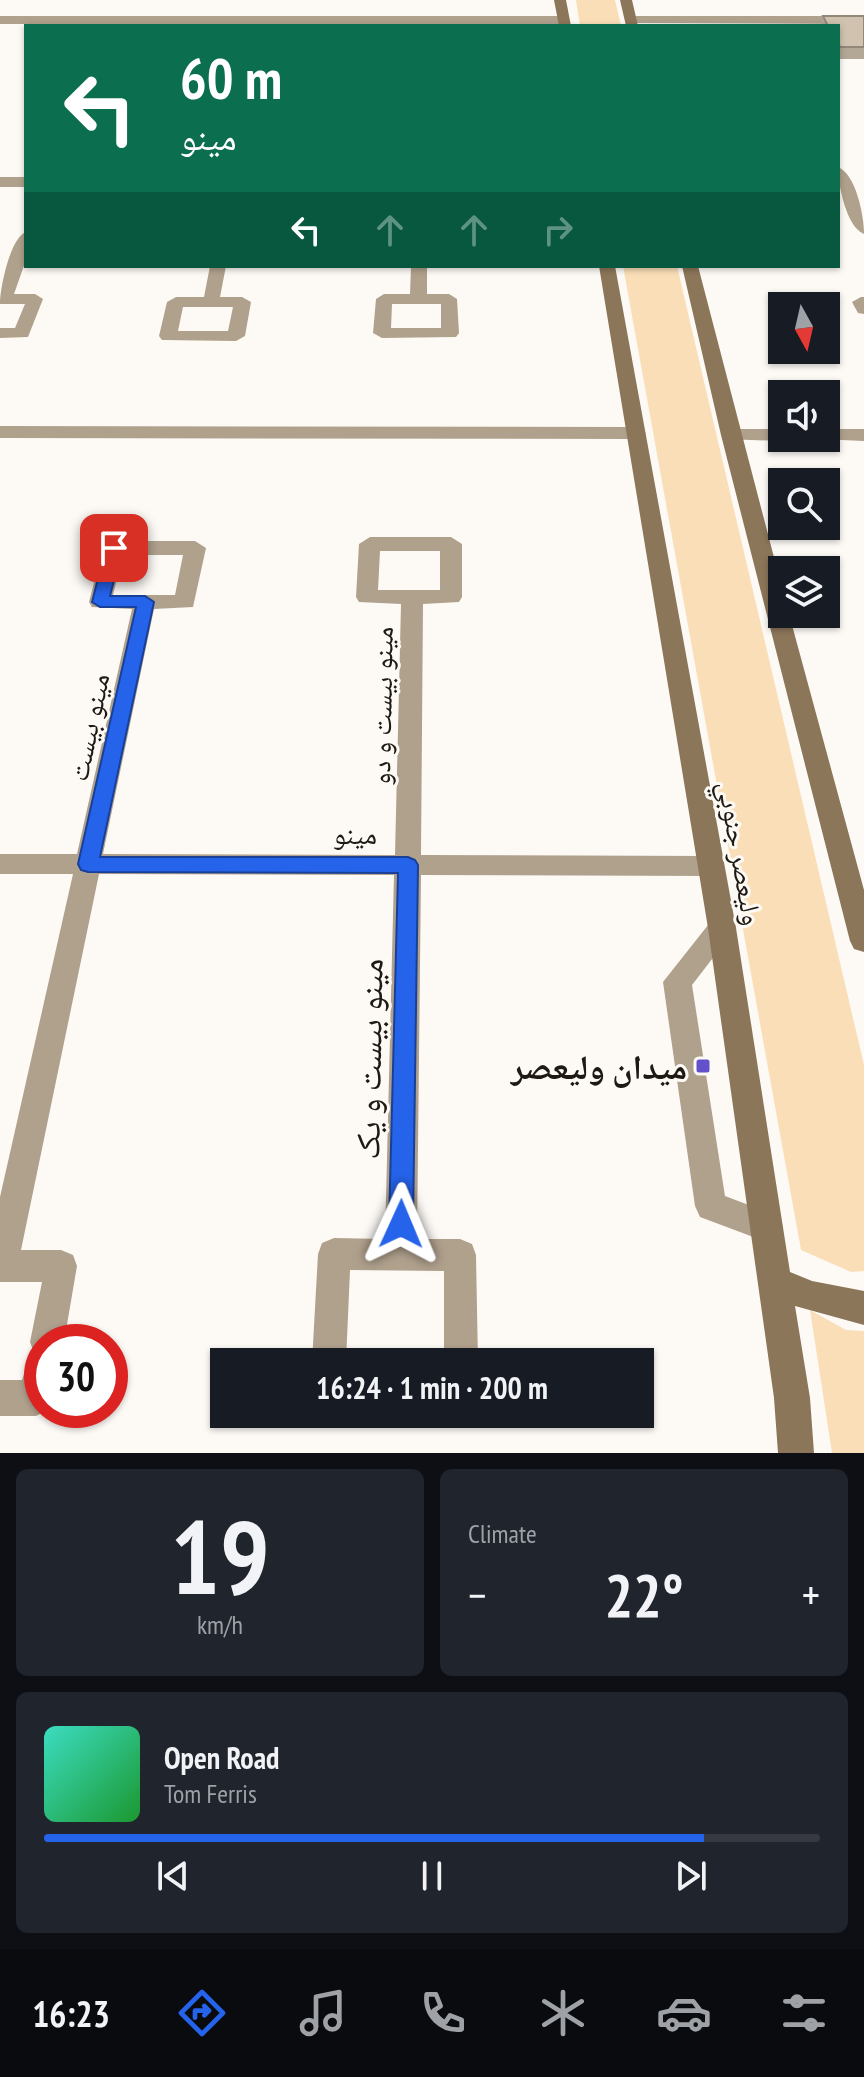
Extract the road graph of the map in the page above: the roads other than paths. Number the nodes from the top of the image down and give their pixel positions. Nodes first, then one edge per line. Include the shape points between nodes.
1 (560, 0) edge
2 (626, 0) edge
3 (0, 20) edge
4 (864, 20) edge
5 (564, 23) edge
6 (632, 23) edge
7 (840, 178) edge
8 (0, 182) edge
9 (24, 182) edge
10 (864, 182) edge
11 (864, 229) edge
12 (24, 242) edge
13 (218, 268) edge
14 (419, 268) edge
15 (607, 268) edge
16 (690, 268) edge
17 (2, 299) edge
18 (418, 299) dead end
19 (211, 302) dead end
20 (864, 302) edge
21 (864, 309) edge
22 (0, 333) edge
23 (0, 432) edge
24 (636, 433) junction
25 (731, 435) junction
26 (768, 435) edge
27 (840, 435) edge
28 (864, 435) edge
29 (412, 597) junction
30 (145, 602) junction
31 (0, 864) edge
32 (88, 864) junction
33 (408, 865) junction
34 (710, 866) junction
35 (856, 867) edge
36 (722, 928) junction
37 (864, 939) edge
38 (767, 1227) junction
39 (401, 1254) junction
40 (1, 1266) edge
41 (775, 1282) junction
42 (864, 1308) edge
43 (50, 1324) edge
44 (330, 1348) edge
45 (461, 1348) edge
46 (0, 1398) edge
47 (24, 1398) edge
48 (796, 1453) edge

1 - 5 main road
2 - 6 main road
3 - 5 street
4 - 6 street
7 - 10 street
7 - 11 street
8 - 9 street
12 - 17 street
13 - 19 street
14 - 18 street
15 - 24 main road, وليعصر جنوبي
16 - 25 main road
17 - 22 street via 35,299 22,333
20 - 21 street
23 - 24 street
24 - 34 main road, وليعصر جنوبي
25 - 26 street
25 - 35 main road
27 - 28 street
29 - 29 street via 451,597 451,544 370,544 367,597
29 - 33 street, مینو بیست و دو
30 - 30 street via 185,602 195,548 114,548 100,602
30 - 32 street, مینو بیست
31 - 32 street, مینو
32 - 33 street, مینو
32 - 40 street, مینو بیست
33 - 34 street, مینو
33 - 39 street, مینو بیست و یک
34 - 36 main road, وليعصر جنوبي
35 - 37 main road
36 - 38 main road, وليعصر جنوبي
36 - 38 street via 677,982 679,997 711,1206
38 - 41 main road, وليعصر جنوبي
39 - 44 street via 334,1254
39 - 45 street via 460,1255
40 - 43 street via 61,1266
41 - 42 main road via 812,1297
41 - 48 main road, وليعصر جنوبي
46 - 47 street

